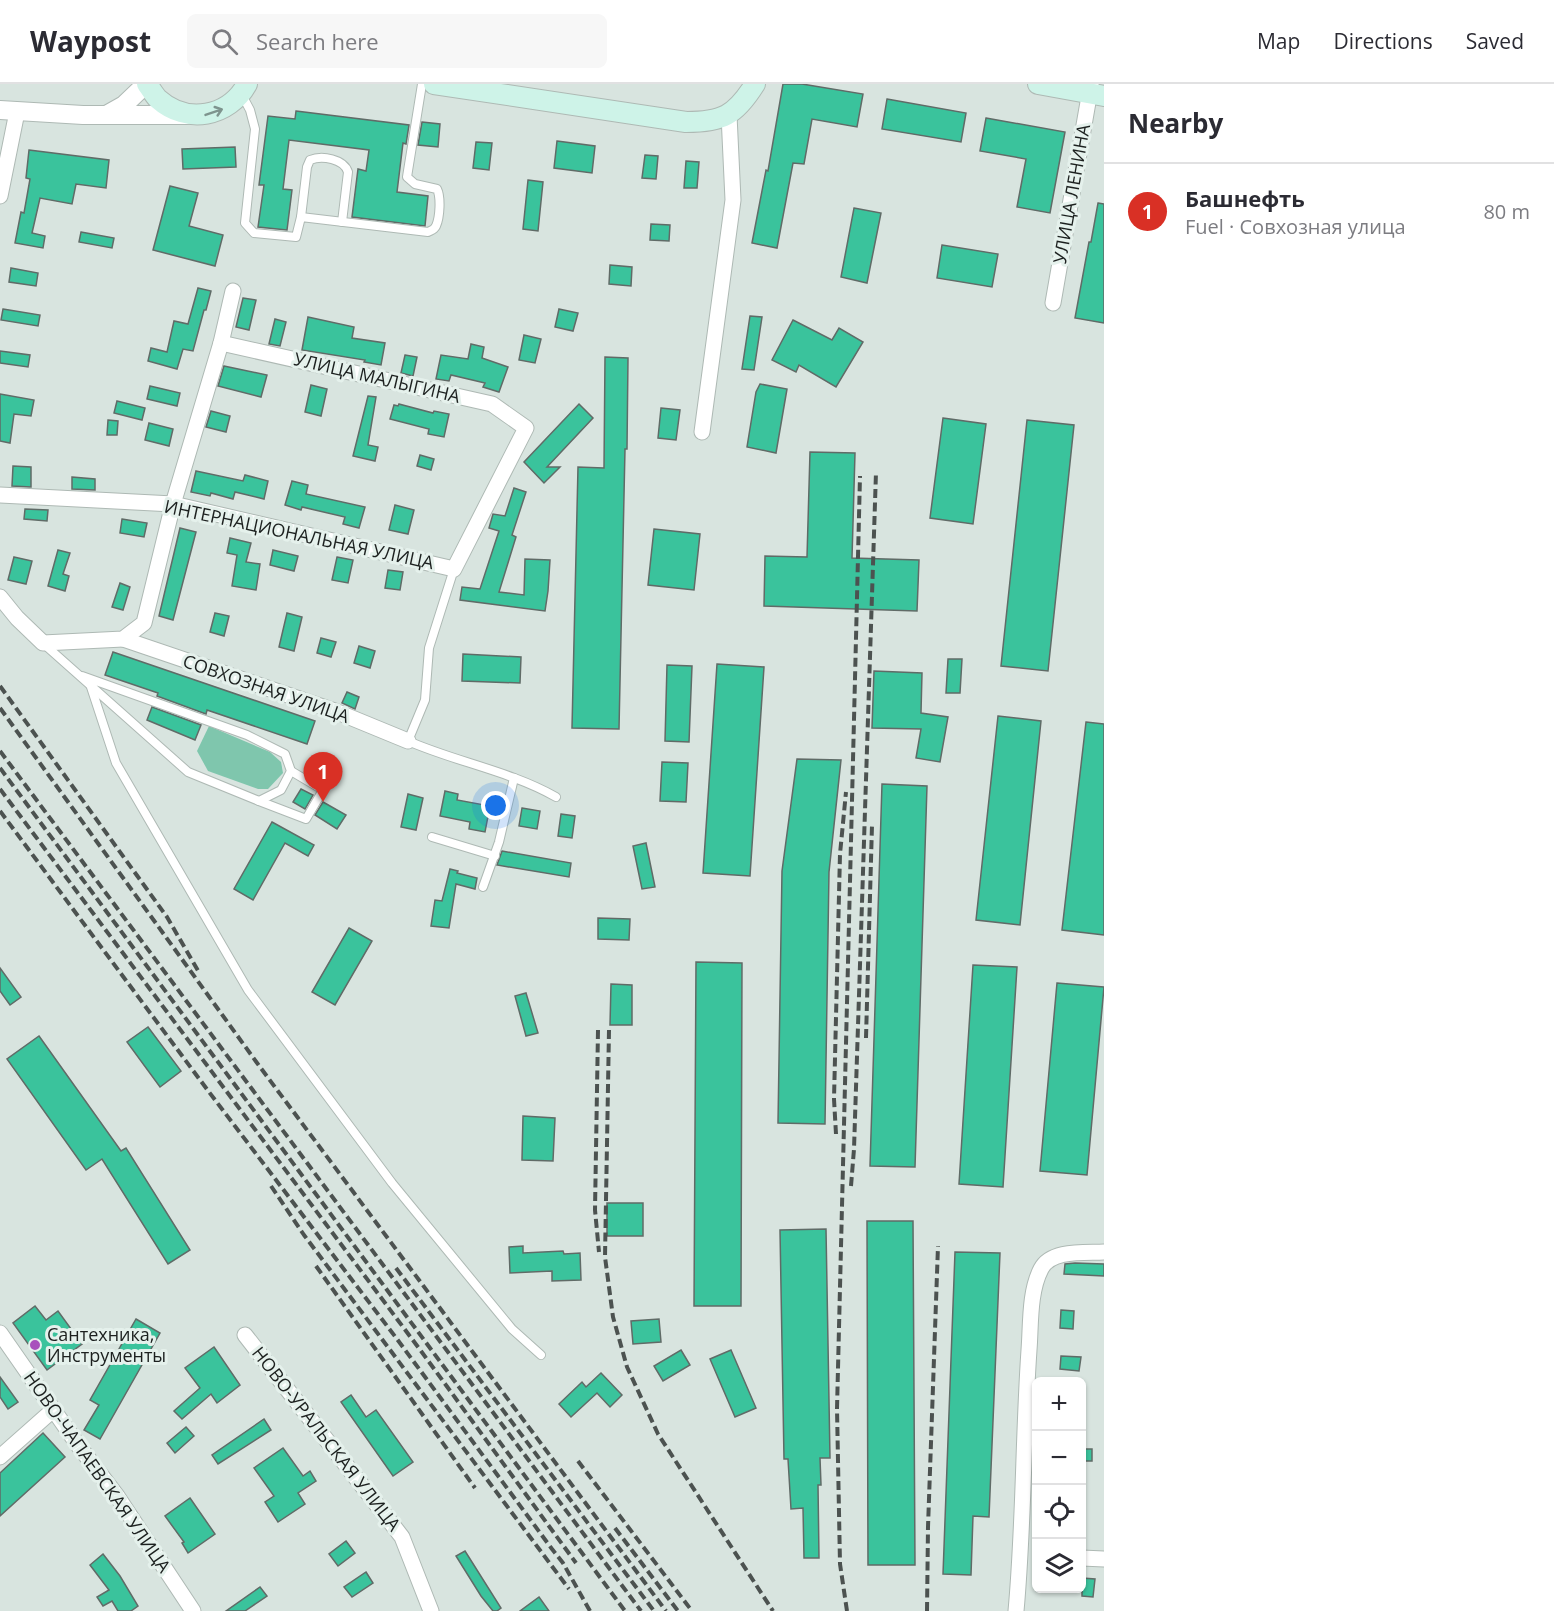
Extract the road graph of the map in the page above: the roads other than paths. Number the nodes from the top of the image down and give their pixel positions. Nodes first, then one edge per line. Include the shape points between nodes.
1 (147, 84) edge
2 (260, 84) edge
3 (422, 84) edge
4 (434, 84) edge
5 (755, 84) edge
6 (1038, 84) edge
7 (244, 89) edge
8 (1095, 91) edge
9 (9, 111) edge
10 (106, 115) junction
11 (189, 115) junction
12 (729, 115) junction
13 (0, 196) edge
14 (301, 217) junction
15 (342, 222) junction
16 (233, 291) dead end
17 (1053, 303) dead end
18 (220, 343) junction
19 (702, 432) dead end
20 (0, 495) edge
21 (173, 504) junction
22 (454, 569) junction
23 (0, 597) edge
24 (123, 639) junction
25 (43, 643) junction
26 (82, 676) junction
27 (90, 684) junction
28 (408, 741) junction
29 (291, 771) junction
30 (514, 778) junction
31 (556, 796) dead end
32 (259, 801) junction
33 (432, 837) dead end
34 (495, 855) junction
35 (483, 887) dead end
36 (1104, 1252) edge
37 (0, 1333) edge
38 (245, 1335) dead end
39 (541, 1355) dead end
40 (53, 1410) junction
41 (0, 1457) edge
42 (1029, 1555) edge
43 (1086, 1558) edge
44 (1104, 1559) edge
45 (193, 1611) edge
46 (431, 1611) edge
47 (1016, 1611) edge

1 - 10 street
1 - 11 main road via 157,98
2 - 7 main road
3 - 15 lane via 407,177 414,184 437,189 440,194 436,225 428,232
4 - 12 main road via 686,122 708,122
5 - 12 main road
6 - 8 main road
11 -> 7 main road via 218,111 231,104
7 - 14 lane via 255,129 245,223 254,234 296,237
8 - 17 street, УЛИЦА ЛЕНИНА
9 - 10 street
9 - 13 street
10 - 11 street
12 - 19 street via 733,200
14 - 15 lane
14 - 15 lane via 310,160 341,161 348,172
16 - 18 street
18 - 21 street
18 - 22 street, УЛИЦА МАЛЫГИНА via 492,404 526,428
20 - 21 street, ИНТЕРНАЦИОНАЛЬНАЯ УЛИЦА
21 - 22 street, ИНТЕРНАЦИОНАЛЬНАЯ УЛИЦА
21 - 24 street via 144,623
22 - 28 lane via 429,648 425,700
23 - 25 street
24 - 25 street
24 - 28 street, СОВХОЗНАЯ УЛИЦА via 335,711
25 - 26 lane
26 - 27 lane
26 - 29 lane via 247,735 285,754
27 - 32 lane via 188,772
27 - 39 lane via 116,763 248,990 392,1183 512,1329
28 - 30 lane via 436,754
29 - 32 lane via 280,790
29 - 32 lane via 322,790 306,819
30 - 31 lane
30 - 34 lane
33 - 34 lane
34 - 35 lane
36 - 42 street via 1052,1257 1041,1268 1034,1293 1024,1422
37 - 40 street, НОВО-ЧАПАЕВСКАЯ УЛИЦА
38 - 46 street, НОВО-УРАЛЬСКАЯ УЛИЦА via 402,1537
40 - 41 street
40 - 45 street, НОВО-ЧАПАЕВСКАЯ УЛИЦА via 117,1496
42 - 47 street
43 - 44 street

